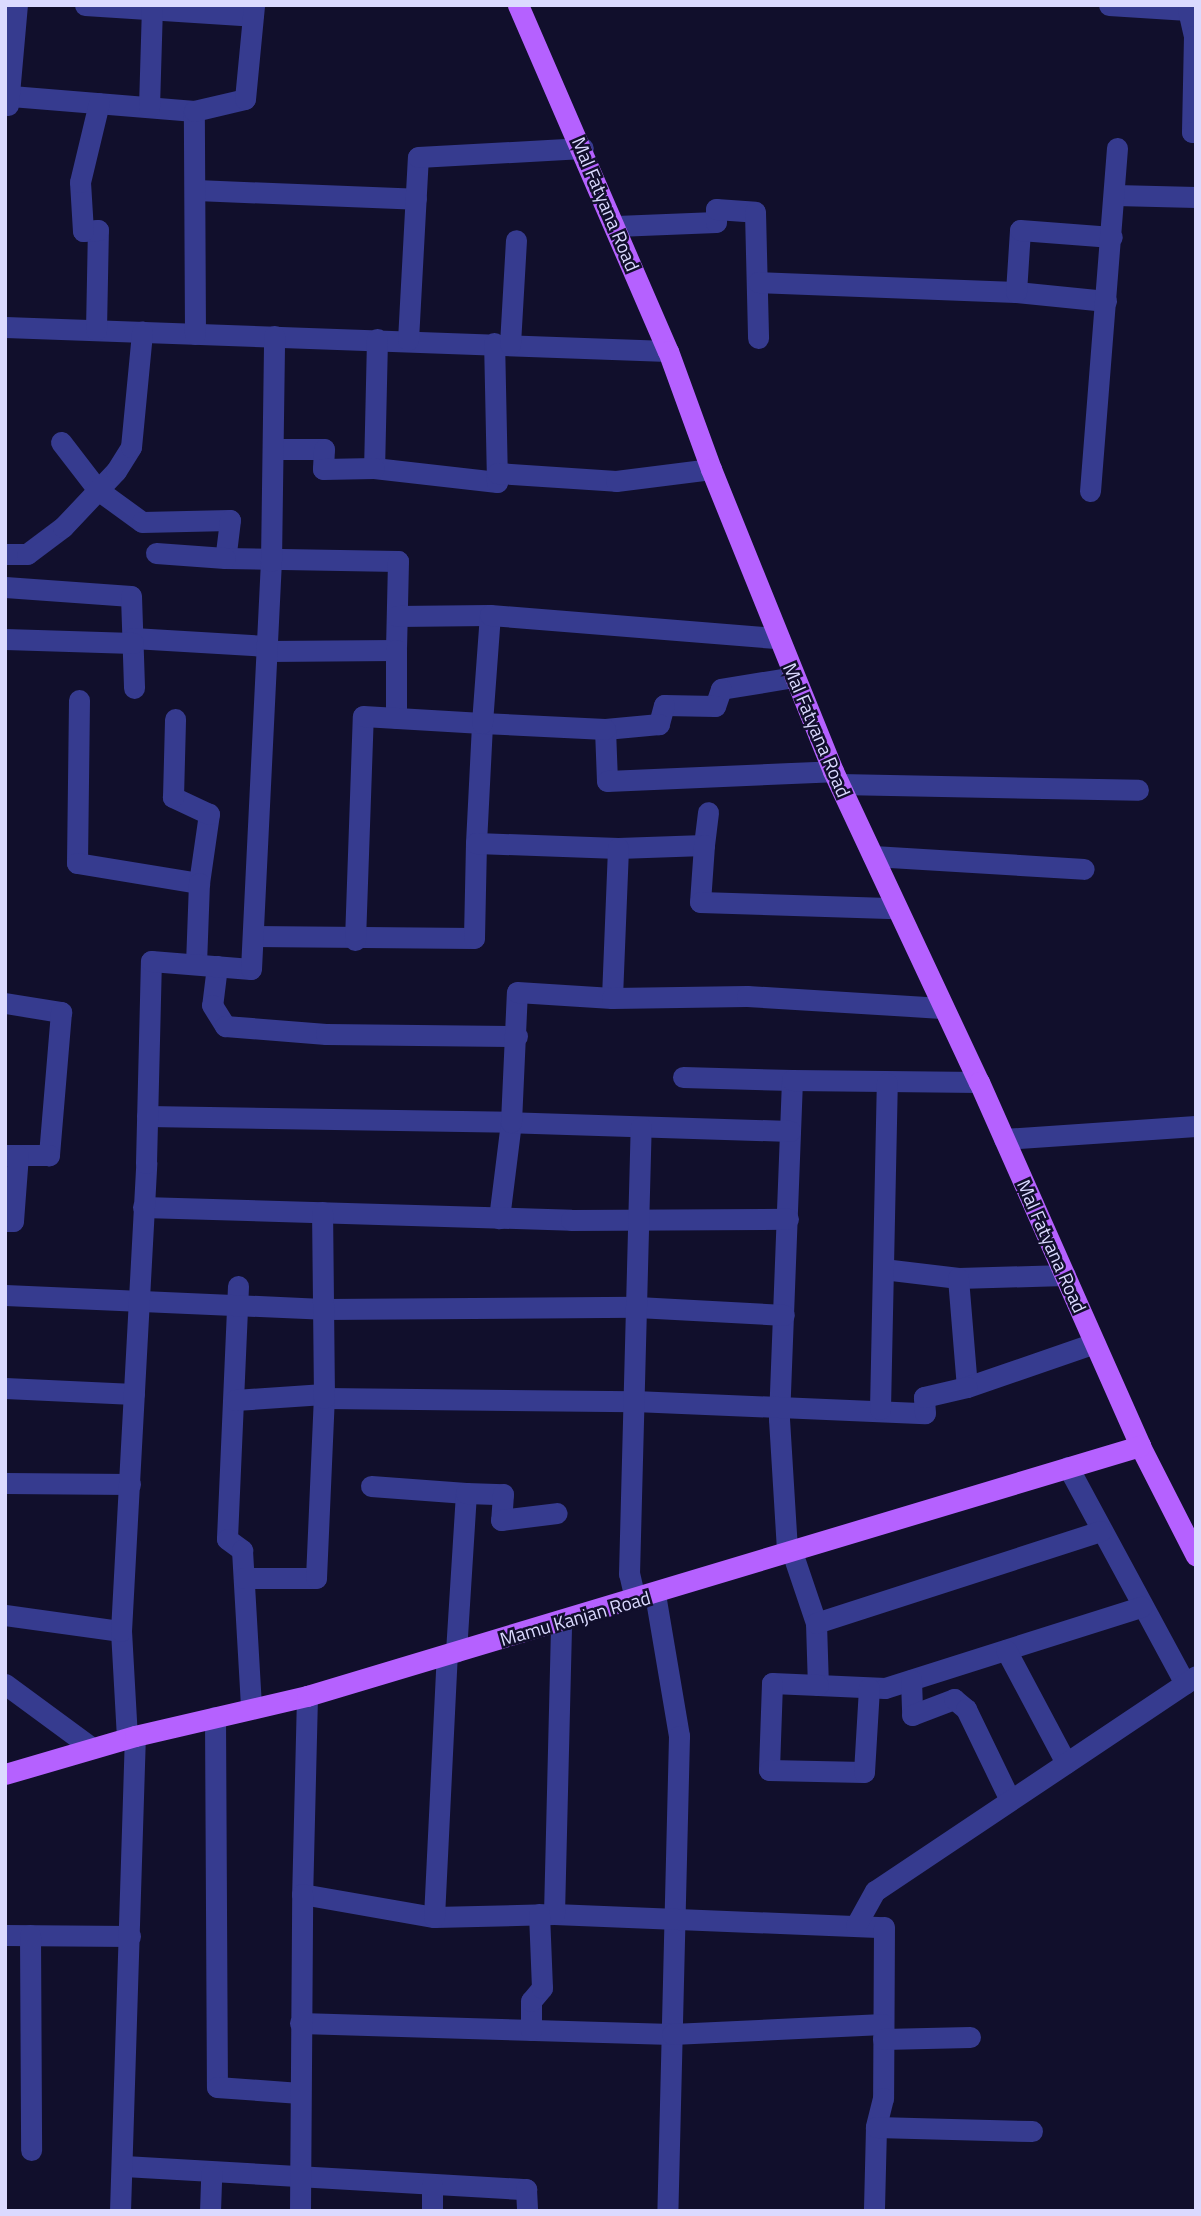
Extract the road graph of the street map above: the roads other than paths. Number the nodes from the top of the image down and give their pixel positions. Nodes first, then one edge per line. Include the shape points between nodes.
1 (17, 5) edge
2 (85, 5) edge
3 (518, 5) edge
4 (1109, 5) edge
5 (152, 8) edge
6 (254, 10) edge
7 (1195, 36) edge
8 (8, 100) edge
9 (99, 103) junction
10 (149, 107) junction
11 (194, 111) junction
12 (1196, 132) edge
13 (583, 148) junction
14 (1117, 148) dead end
15 (196, 190) junction
16 (1115, 195) junction
17 (1196, 197) edge
18 (416, 199) junction
19 (616, 226) junction
20 (1112, 237) junction
21 (516, 240) dead end
22 (758, 282) junction
23 (1016, 292) junction
24 (1106, 301) junction
25 (5, 327) edge
26 (96, 330) junction
27 (142, 332) junction
28 (195, 334) junction
29 (274, 336) junction
30 (758, 338) dead end
31 (377, 339) junction
32 (408, 340) junction
33 (502, 344) junction
34 (668, 351) junction
35 (61, 442) dead end
36 (275, 449) junction
37 (374, 468) junction
38 (711, 470) junction
39 (497, 473) junction
40 (98, 490) junction
41 (1090, 491) dead end
42 (156, 553) dead end
43 (5, 554) edge
44 (225, 558) junction
45 (271, 561) junction
46 (5, 587) edge
47 (490, 615) junction
48 (397, 616) junction
49 (779, 638) junction
50 (5, 639) edge
51 (133, 640) junction
52 (267, 648) junction
53 (396, 650) junction
54 (794, 677) junction
55 (134, 688) dead end
56 (79, 700) dead end
57 (396, 718) junction
58 (175, 719) dead end
59 (482, 723) junction
60 (605, 729) junction
61 (836, 778) junction
62 (1138, 790) dead end
63 (708, 812) dead end
64 (475, 843) junction
65 (704, 845) junction
66 (618, 848) junction
67 (873, 856) junction
68 (1084, 869) dead end
69 (199, 883) junction
70 (897, 908) junction
71 (253, 936) junction
72 (355, 940) junction
73 (206, 965) junction
74 (612, 998) junction
75 (5, 1003) edge
76 (942, 1008) junction
77 (517, 1036) junction
78 (683, 1077) dead end
79 (792, 1080) junction
80 (979, 1082) junction
81 (887, 1083) junction
82 (147, 1116) junction
83 (510, 1122) junction
84 (1196, 1126) edge
85 (641, 1127) junction
86 (790, 1131) junction
87 (1004, 1139) junction
88 (12, 1155) edge
89 (143, 1207) junction
90 (322, 1212) junction
91 (499, 1218) junction
92 (640, 1218) junction
93 (788, 1219) junction
94 (5, 1221) edge
95 (883, 1269) junction
96 (1065, 1275) junction
97 (958, 1278) junction
98 (5, 1296) edge
99 (238, 1296) junction
100 (139, 1302) junction
101 (637, 1307) junction
102 (323, 1309) junction
103 (784, 1315) junction
104 (1095, 1343) junction
105 (967, 1387) junction
106 (5, 1388) edge
107 (134, 1394) junction
108 (324, 1396) junction
109 (235, 1400) junction
110 (634, 1401) junction
111 (779, 1408) junction
112 (880, 1409) junction
113 (1140, 1446) junction
114 (1068, 1466) junction
115 (5, 1483) edge
116 (130, 1484) junction
117 (371, 1486) dead end
118 (466, 1493) junction
119 (557, 1513) dead end
120 (1101, 1531) junction
121 (789, 1549) junction
122 (1196, 1556) edge
123 (244, 1578) junction
124 (645, 1597) junction
125 (1141, 1607) junction
126 (5, 1615) edge
127 (561, 1621) junction
128 (816, 1623) junction
129 (121, 1631) junction
130 (1006, 1650) junction
131 (452, 1653) junction
132 (1190, 1679) edge
133 (911, 1681) junction
134 (5, 1684) edge
135 (818, 1685) junction
136 (869, 1688) junction
137 (307, 1696) junction
138 (251, 1708) junction
139 (215, 1717) junction
140 (131, 1737) junction
141 (92, 1748) junction
142 (1066, 1763) junction
143 (5, 1774) edge
144 (1010, 1800) junction
145 (302, 1894) junction
146 (546, 1914) junction
147 (434, 1917) junction
148 (676, 1919) junction
149 (856, 1925) junction
150 (5, 1935) edge
151 (30, 1935) junction
152 (130, 1936) junction
153 (300, 2023) junction
154 (531, 2030) junction
155 (883, 2032) junction
156 (672, 2034) junction
157 (970, 2037) dead end
158 (300, 2092) junction
159 (876, 2127) junction
160 (1032, 2131) dead end
161 (31, 2150) dead end
162 (124, 2166) junction
163 (211, 2173) junction
164 (298, 2179) junction
165 (432, 2185) junction
166 (120, 2211) edge
167 (210, 2211) edge
168 (300, 2211) edge
169 (432, 2211) edge
170 (527, 2211) edge
171 (667, 2211) edge
172 (874, 2211) edge

1 - 8 street
2 - 5 street
3 - 13 main road, Mal Fatyana Road
4 - 7 street via 1188,10
5 - 6 street
5 - 10 street
6 - 11 street via 245,99
7 - 12 street via 1192,132
8 - 9 street
9 - 10 street
9 - 26 street via 80,182 83,231 99,230
10 - 11 street
11 - 15 street
13 - 18 street via 418,157
13 - 19 main road, Mal Fatyana Road
14 - 16 street
15 - 18 street
15 - 28 street
16 - 17 street
16 - 20 street
18 - 32 street
19 - 22 street via 716,222 716,209 755,212
19 - 34 main road, Mal Fatyana Road
20 - 23 street via 1020,230
20 - 24 street
21 - 33 street
22 - 23 street
22 - 30 street
23 - 24 street
24 - 41 street
25 - 26 street
26 - 27 street
27 - 28 street
27 - 40 street via 131,447
28 - 29 street
29 - 31 street
29 - 36 street
31 - 32 street
31 - 37 street
32 - 33 street
33 - 34 street
33 - 39 street
34 - 38 main road, Mal Fatyana Road
35 - 40 street
36 - 37 street via 324,449 323,469
36 - 45 street
37 - 39 street via 497,482
38 - 39 street via 616,481
38 - 49 main road, Mal Fatyana Road
40 - 43 street via 63,527 27,554
40 - 44 street via 142,522 230,520
42 - 44 street
44 - 45 street
45 - 48 street via 398,561
45 - 52 street
46 - 51 street via 131,596
47 - 48 street
47 - 49 street
47 - 59 street
48 - 53 street
49 - 54 main road, Mal Fatyana Road
50 - 51 street
51 - 52 street
51 - 55 street
52 - 53 street
52 - 71 street
53 - 57 street
54 - 60 street via 721,688 715,706 664,705 659,724
54 - 61 main road, Mal Fatyana Road
56 - 69 street via 77,863
57 - 59 street
57 - 72 street via 363,716
58 - 69 street via 173,797 209,814
59 - 60 street
59 - 64 street
60 - 61 street via 607,781
61 - 62 street
61 - 67 main road, Mal Fatyana Road
63 - 65 street
64 - 66 street
64 - 72 street via 474,938
65 - 66 street
65 - 70 street via 700,902
66 - 74 street
67 - 68 street
67 - 70 main road, Mal Fatyana Road
69 - 73 street
70 - 76 main road, Mal Fatyana Road
71 - 72 street
71 - 73 street via 251,969
73 - 77 street via 212,1005 225,1026 326,1034
73 - 82 street via 151,961
74 - 76 street via 747,996
74 - 77 street via 517,992
75 - 88 street via 61,1012 49,1155
76 - 80 main road, Mal Fatyana Road
77 - 83 street
78 - 79 street
79 - 81 street
79 - 86 street
80 - 81 street
80 - 87 main road, Mal Fatyana Road
81 - 95 street
82 - 83 street
82 - 89 street
83 - 85 street
83 - 91 street
84 - 87 street
85 - 86 street
85 - 92 street
86 - 93 street
87 - 96 main road, Mal Fatyana Road
88 - 94 street via 13,1221
89 - 90 street
89 - 100 street
90 - 91 street
90 - 102 street
91 - 92 street
92 - 93 street
92 - 101 street
93 - 103 street
95 - 97 street
95 - 112 street
96 - 97 street
96 - 104 main road, Mal Fatyana Road
97 - 105 street
98 - 100 street
99 - 100 street
99 - 102 street
99 - 109 street
100 - 107 street
101 - 102 street
101 - 103 street
101 - 110 street
102 - 108 street
103 - 111 street
104 - 105 street
104 - 113 main road, Mal Fatyana Road
105 - 112 street via 924,1397 925,1413
106 - 107 street
107 - 116 street
108 - 109 street
108 - 110 street
108 - 123 street via 316,1578
109 - 123 street via 227,1539 242,1549
110 - 111 street
110 - 124 street via 629,1574
111 - 112 street
111 - 121 street
113 - 114 main road, Mamu Kanjan Road
113 - 122 main road, Mal Fatyana Road
114 - 120 street
114 - 121 main road, Mamu Kanjan Road
115 - 116 street
116 - 129 street
117 - 118 street
118 - 119 street via 503,1494 501,1520
118 - 131 street
120 - 125 street
120 - 128 street
121 - 124 main road, Mamu Kanjan Road
121 - 128 street
123 - 138 street
124 - 127 main road, Mamu Kanjan Road
124 - 148 street via 679,1735
125 - 130 street
125 - 132 street
126 - 129 street
127 - 131 main road, Mamu Kanjan Road
127 - 146 street
128 - 135 street
129 - 140 street
130 - 133 street
130 - 142 street
131 - 137 main road, Mamu Kanjan Road
131 - 147 street
132 - 142 street
133 - 136 street
133 - 144 street via 912,1715 954,1699 966,1709
134 - 141 street
135 - 136 street
135 - 136 street via 772,1683 769,1770 864,1772
137 - 138 main road, Mamu Kanjan Road
137 - 145 street
138 - 139 main road, Mamu Kanjan Road
139 - 140 main road, Mamu Kanjan Road
139 - 158 street via 217,2087
140 - 141 main road, Mamu Kanjan Road
140 - 152 street
141 - 143 main road, Mamu Kanjan Road
142 - 144 street
144 - 149 street via 875,1891
145 - 147 street
145 - 153 street
146 - 147 street
146 - 148 street
146 - 154 street via 542,1988 530,2001
148 - 149 street
148 - 156 street
149 - 155 street via 884,1927
150 - 151 street
151 - 152 street
151 - 161 street
152 - 162 street
153 - 154 street
153 - 158 street
154 - 156 street
155 - 156 street
155 - 157 street
155 - 159 street via 883,2098
156 - 171 street
158 - 164 street
159 - 160 street
159 - 172 street
162 - 163 street
162 - 166 street
163 - 164 street
163 - 167 street
164 - 165 street
164 - 168 street
165 - 169 street
165 - 170 street via 526,2189

